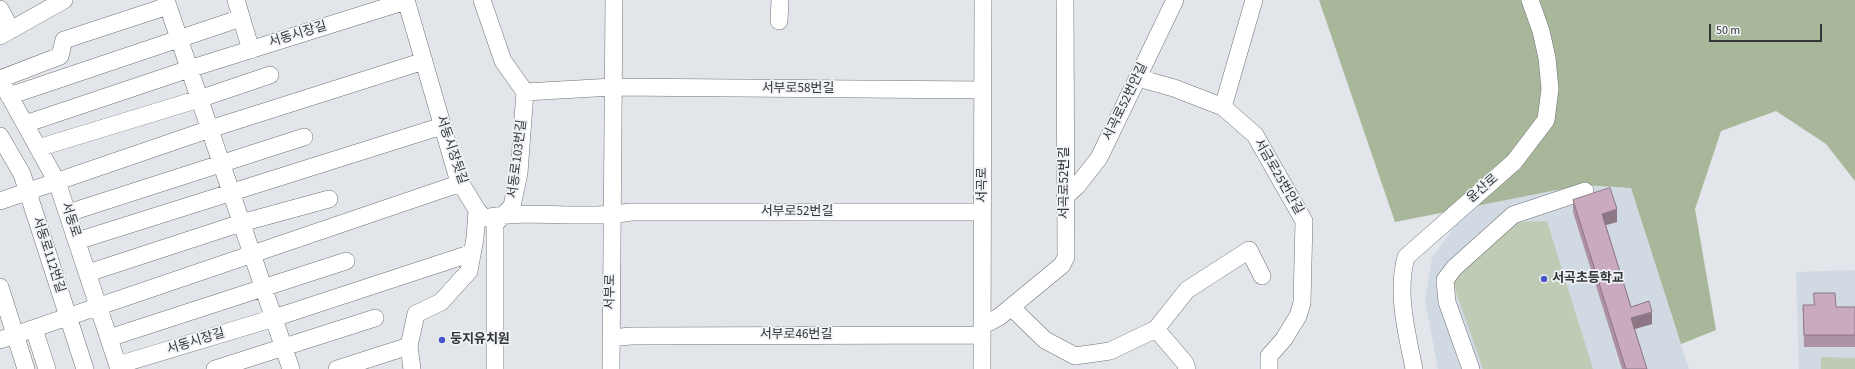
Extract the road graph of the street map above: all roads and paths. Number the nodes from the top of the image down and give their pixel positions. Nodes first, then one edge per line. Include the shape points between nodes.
1 (64, 0) edge
2 (236, 0) edge
3 (482, 0) edge
4 (614, 0) edge
5 (780, 0) edge
6 (983, 0) edge
7 (1065, 0) edge
8 (1175, 0) edge
9 (1254, 0) edge
10 (1530, 0) edge
11 (406, 1) edge
12 (167, 3) edge
13 (40, 6) edge
14 (0, 10) edge
15 (241, 18) junction
16 (779, 21) dead end
17 (6, 33) edge
18 (179, 38) junction
19 (251, 50) junction
20 (424, 61) junction
21 (189, 69) junction
22 (270, 75) dead end
23 (1138, 78) junction
24 (0, 79) edge
25 (613, 88) junction
26 (983, 90) junction
27 (525, 92) junction
28 (9, 96) junction
29 (200, 99) junction
30 (1223, 108) junction
31 (25, 124) junction
32 (442, 126) junction
33 (210, 129) junction
34 (0, 136) edge
35 (304, 137) dead end
36 (38, 148) junction
37 (222, 164) junction
38 (57, 182) junction
39 (461, 183) junction
40 (1586, 191) dead end
41 (27, 192) junction
42 (232, 194) junction
43 (1065, 197) junction
44 (329, 199) dead end
45 (0, 201) edge
46 (477, 210) junction
47 (982, 212) junction
48 (68, 213) junction
49 (504, 214) junction
50 (612, 215) junction
51 (241, 223) junction
52 (77, 241) junction
53 (252, 253) junction
54 (472, 253) junction
55 (346, 261) dead end
56 (88, 273) junction
57 (1262, 276) dead end
58 (0, 287) edge
59 (263, 287) junction
60 (1011, 307) junction
61 (99, 308) junction
62 (68, 318) junction
63 (274, 318) junction
64 (375, 318) dead end
65 (34, 329) junction
66 (1156, 329) junction
67 (982, 330) junction
68 (8, 338) edge
69 (109, 338) junction
70 (611, 338) junction
71 (409, 346) junction
72 (283, 347) junction
73 (119, 367) edge
74 (26, 369) edge
75 (47, 369) edge
76 (85, 369) edge
77 (215, 369) edge
78 (291, 369) edge
79 (337, 369) edge
80 (412, 369) edge
81 (495, 369) edge
82 (611, 369) edge
83 (982, 369) edge
84 (1187, 369) edge
85 (1269, 369) edge
86 (1414, 369) edge
87 (1471, 369) edge

1 - 13 street
2 - 15 street
3 - 27 street via 502,61
4 - 25 street, 서부로
5 - 16 street
6 - 26 street, 서곡로
7 - 43 street, 서곡로52번길
8 - 23 street, 서곡로52번안길
9 - 30 street
10 - 86 street, 윤산로 via 1547,58 1550,89 1546,120 1514,162 1406,257 1401,274 1404,316
11 - 19 street, 서동시장길
11 - 20 street, 서동시장뒷길
12 - 18 street
12 - 24 street via 64,40 60,56
13 - 17 street
14 - 17 street
15 - 18 street
15 - 19 street
18 - 21 street
18 - 28 street
19 - 21 street, 서동시장길
20 - 32 street, 서동시장뒷길
20 - 33 street
21 - 29 street
21 - 31 street, 서동시장길
22 - 29 street
23 - 30 street, 서금로25번안길 via 1174,88
23 - 43 street, 서곡로52번안길 via 1099,158
24 - 28 street, 서동로
25 - 26 street, 서부로58번길
25 - 27 street
25 - 50 street, 서부로
26 - 47 street, 서곡로
27 - 49 street, 서동로103번길 via 519,173 512,206
28 - 31 street, 서동로
29 - 33 street
29 - 36 street
30 - 85 street, 서금로25번안길 via 1255,135 1304,221 1302,303 1298,316 1270,356
31 - 36 street, 서동로
32 - 39 street, 서동시장뒷길
32 - 42 street
33 - 37 street
33 - 38 street
34 - 41 street, 서동로112번길 via 22,174
35 - 37 street
36 - 38 street, 서동로
37 - 42 street
37 - 48 street
38 - 41 street
38 - 48 street, 서동로
39 - 46 street, 서동시장뒷길
39 - 53 street
40 - 87 street via 1513,215 1454,268 1445,280 1447,302
41 - 45 street
41 - 62 street, 서동로112번길
42 - 51 street
42 - 52 street
43 - 60 street, 서곡로52번길 via 1066,258
44 - 51 street
46 - 49 street via 484,218
46 - 54 street
47 - 50 street, 서부로52번길 via 631,212
47 - 67 street, 서곡로
48 - 52 street, 서동로
49 - 50 street
49 - 81 street, 서동로103번길 via 495,224
50 - 70 street, 서부로
51 - 53 street
51 - 56 street
52 - 56 street, 서동로
53 - 59 street
53 - 61 street
54 - 63 street, 서동시장길
54 - 71 street via 469,271 441,302 416,314
55 - 59 street
56 - 61 street, 서동로
57 - 66 street via 1249,250 1187,290
58 - 68 street
59 - 63 street
59 - 69 street
60 - 66 street via 1045,340 1075,356 1110,352
60 - 67 street, 서곡로52번길
61 - 62 street
61 - 69 street, 서동로
62 - 65 street
62 - 76 street, 서동로112번길
63 - 72 street
63 - 73 street, 서동시장길
64 - 72 street
65 - 68 street
65 - 75 street
66 - 84 street via 1185,363
67 - 70 street, 서부로46번길
67 - 83 street, 서곡로
68 - 74 street
69 - 73 street, 서동로
70 - 82 street, 서부로
71 - 79 street
71 - 80 street
72 - 77 street
72 - 78 street

